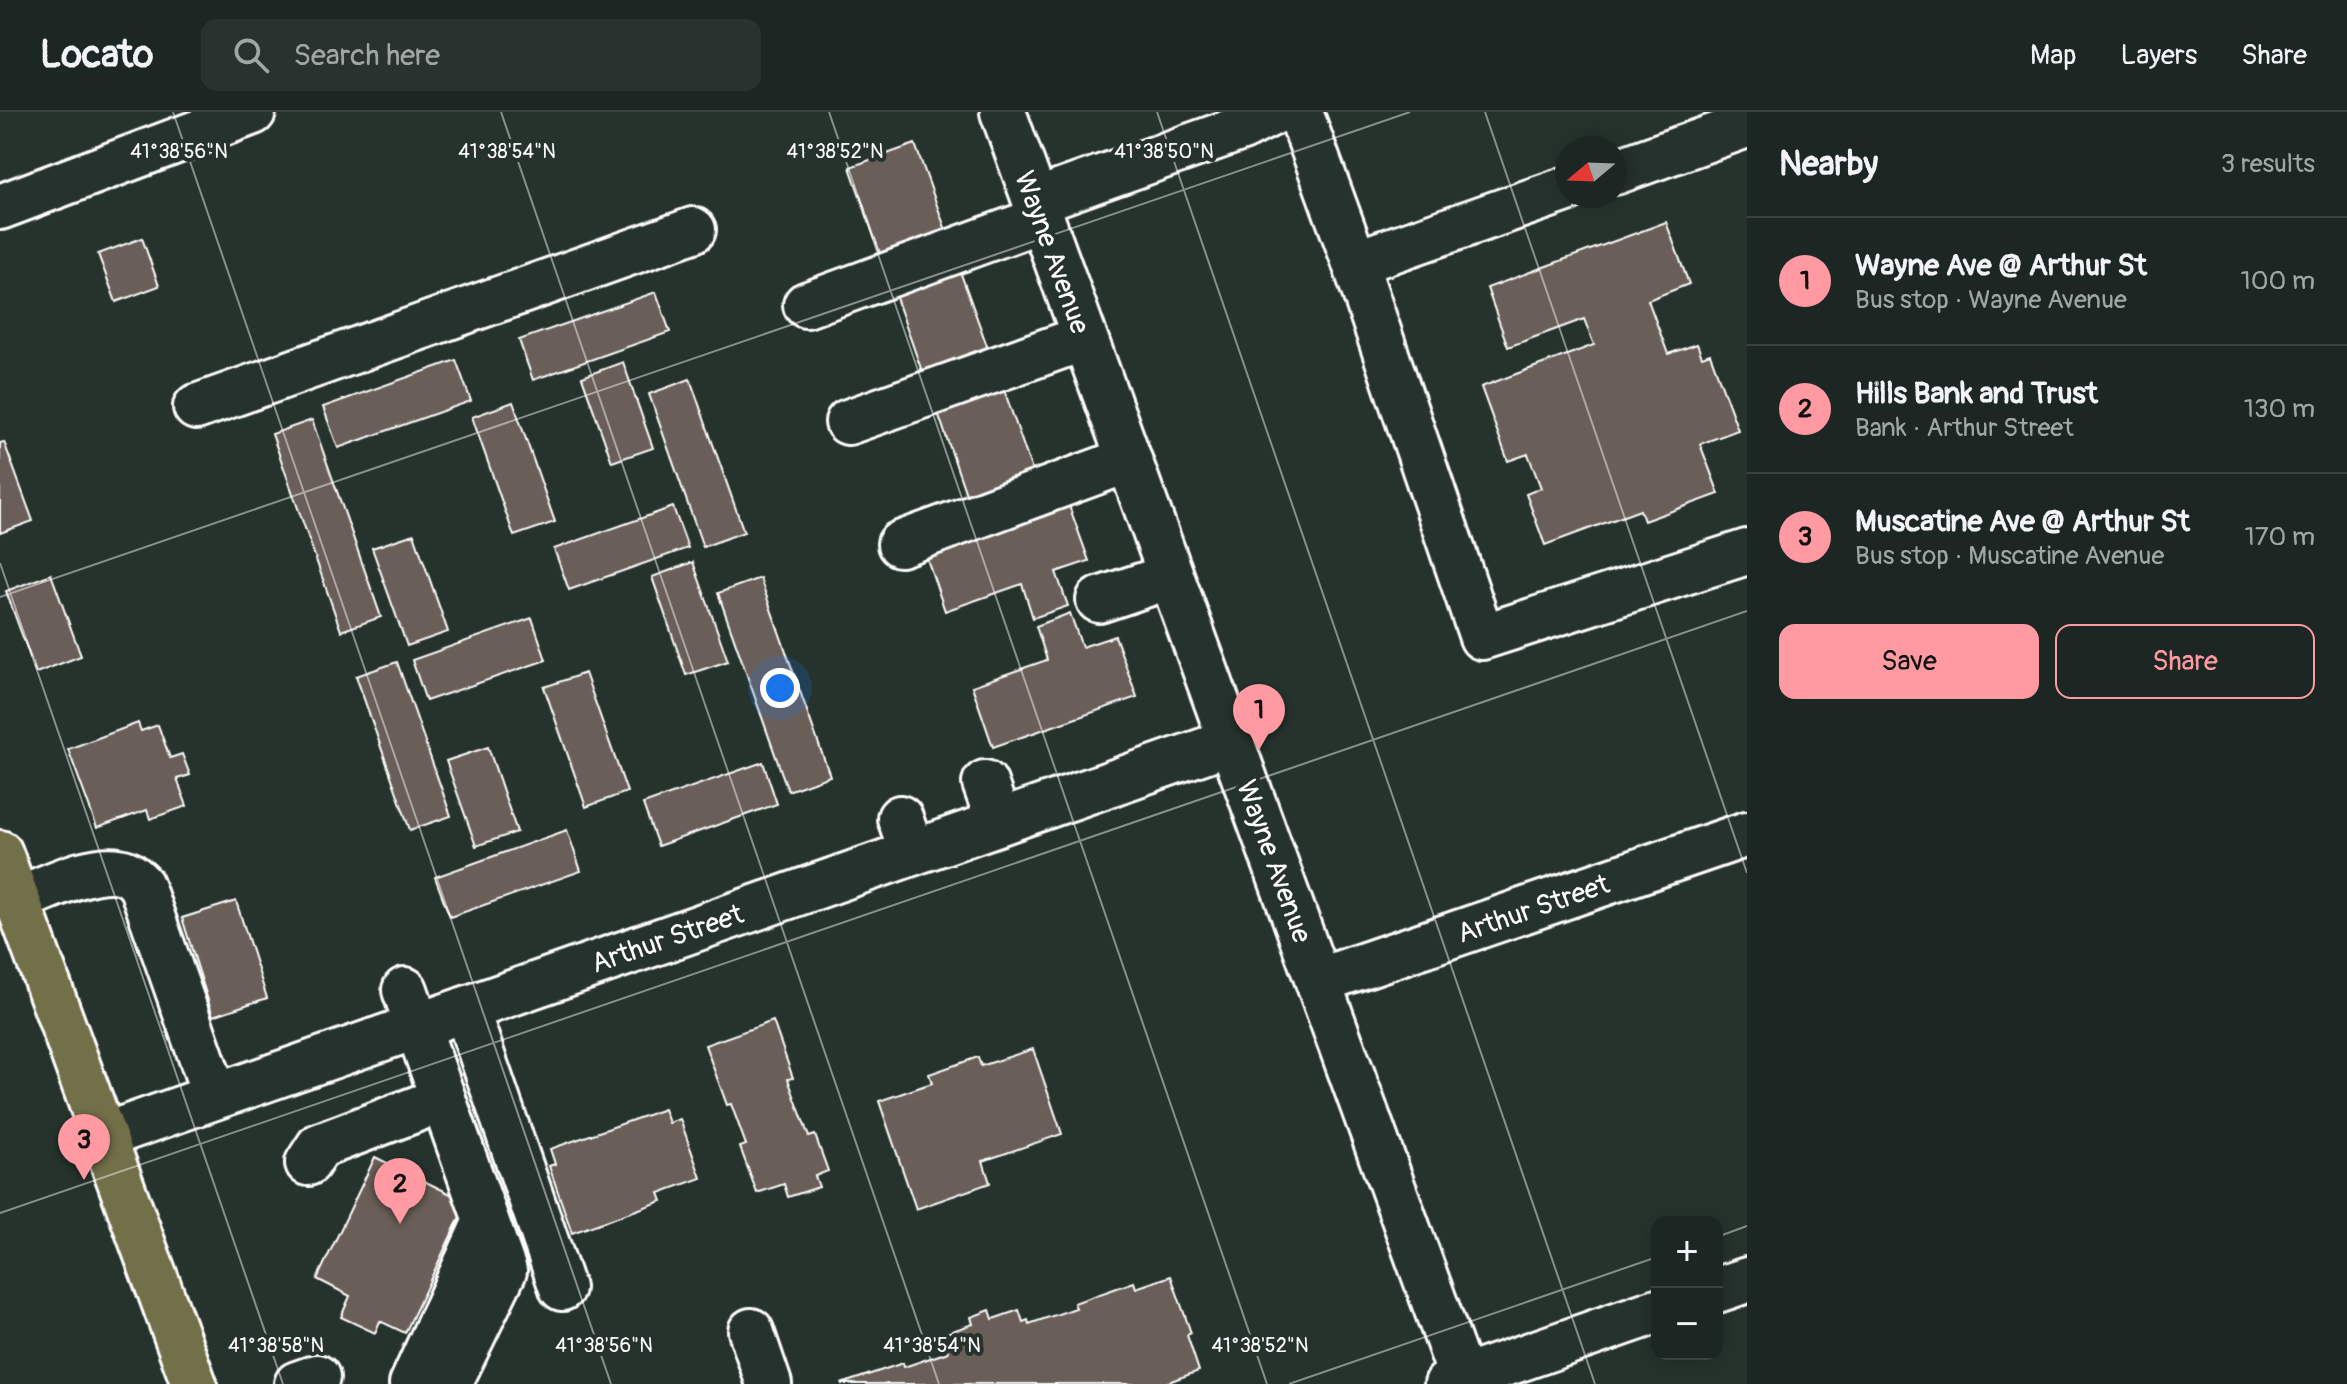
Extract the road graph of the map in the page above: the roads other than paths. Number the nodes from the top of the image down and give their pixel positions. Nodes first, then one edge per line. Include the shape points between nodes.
1 (253, 112) edge
2 (1003, 112) edge
3 (1274, 112) edge
4 (1300, 112) edge
5 (1744, 124) edge
6 (1627, 168) edge
7 (1555, 193) edge
8 (0, 207) edge
9 (1039, 210) junction
10 (693, 230) dead end
11 (1355, 263) junction
12 (806, 305) dead end
13 (1084, 338) junction
14 (196, 407) dead end
15 (848, 422) dead end
16 (1128, 460) junction
17 (900, 544) dead end
18 (1747, 552) edge
19 (1171, 576) junction
20 (1099, 600) dead end
21 (1232, 741) junction
22 (1747, 834) edge
23 (0, 853) edge
24 (17, 900) junction
25 (1318, 981) junction
26 (412, 1008) junction
27 (466, 1009) junction
28 (215, 1096) junction
29 (443, 1099) junction
30 (103, 1136) junction
31 (308, 1163) dead end
32 (486, 1221) junction
33 (1747, 1280) edge
34 (562, 1288) dead end
35 (1723, 1288) edge
36 (1651, 1313) edge
37 (751, 1331) dead end
38 (1458, 1382) edge
39 (194, 1384) edge
40 (412, 1384) edge
41 (449, 1384) edge
42 (769, 1384) edge

1 - 8 street
2 - 9 street, Wayne Avenue
3 - 9 street
4 - 11 street
5 - 6 street
7 - 11 street
9 - 12 street
9 - 13 street, Wayne Avenue
10 - 14 street
11 - 18 street via 1482,637
13 - 15 street
13 - 16 street, Wayne Avenue
16 - 17 street
16 - 19 street, Wayne Avenue
19 - 20 street
19 - 21 street, Wayne Avenue
21 - 25 street, Wayne Avenue
21 - 27 street, Arthur Street via 992,803
22 - 25 street, Arthur Street
23 - 24 main road
24 - 28 street via 100,871 130,874 141,885
24 - 30 main road
25 - 38 street, Wayne Avenue
26 - 27 street, Arthur Street
26 - 28 street, Arthur Street
26 - 29 street
27 - 34 street
28 - 30 street, Arthur Street
29 - 31 street via 319,1146
29 - 32 street
30 - 39 main road
32 - 40 street
32 - 41 street via 504,1271
33 - 35 street
36 - 38 street
37 - 42 street

